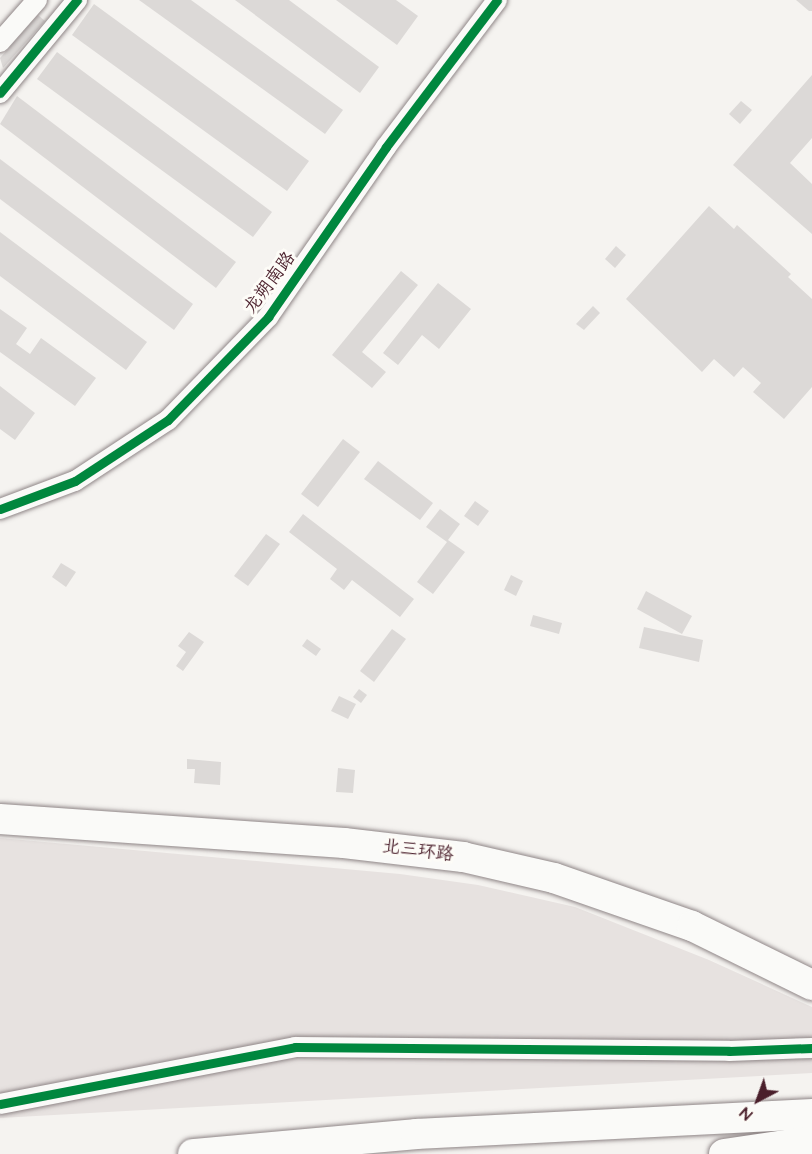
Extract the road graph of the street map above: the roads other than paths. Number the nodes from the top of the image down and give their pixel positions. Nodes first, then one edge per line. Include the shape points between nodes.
1 (38, 0) edge
2 (77, 0) edge
3 (497, 0) edge
4 (0, 42) edge
5 (0, 93) edge
6 (0, 509) edge
7 (0, 819) edge
8 (812, 985) edge
9 (812, 1048) edge
10 (0, 1104) edge
11 (812, 1114) edge
12 (812, 1141) edge
13 (193, 1154) edge
14 (724, 1154) edge

1 - 4 street
2 - 5 street
3 - 6 street, 龙朔南路 via 260,325 168,420 75,481
7 - 8 highway, 北三环路 via 344,843 463,857 554,878 692,926
9 - 10 street via 729,1051 295,1047
11 - 13 highway via 416,1134
12 - 14 highway

